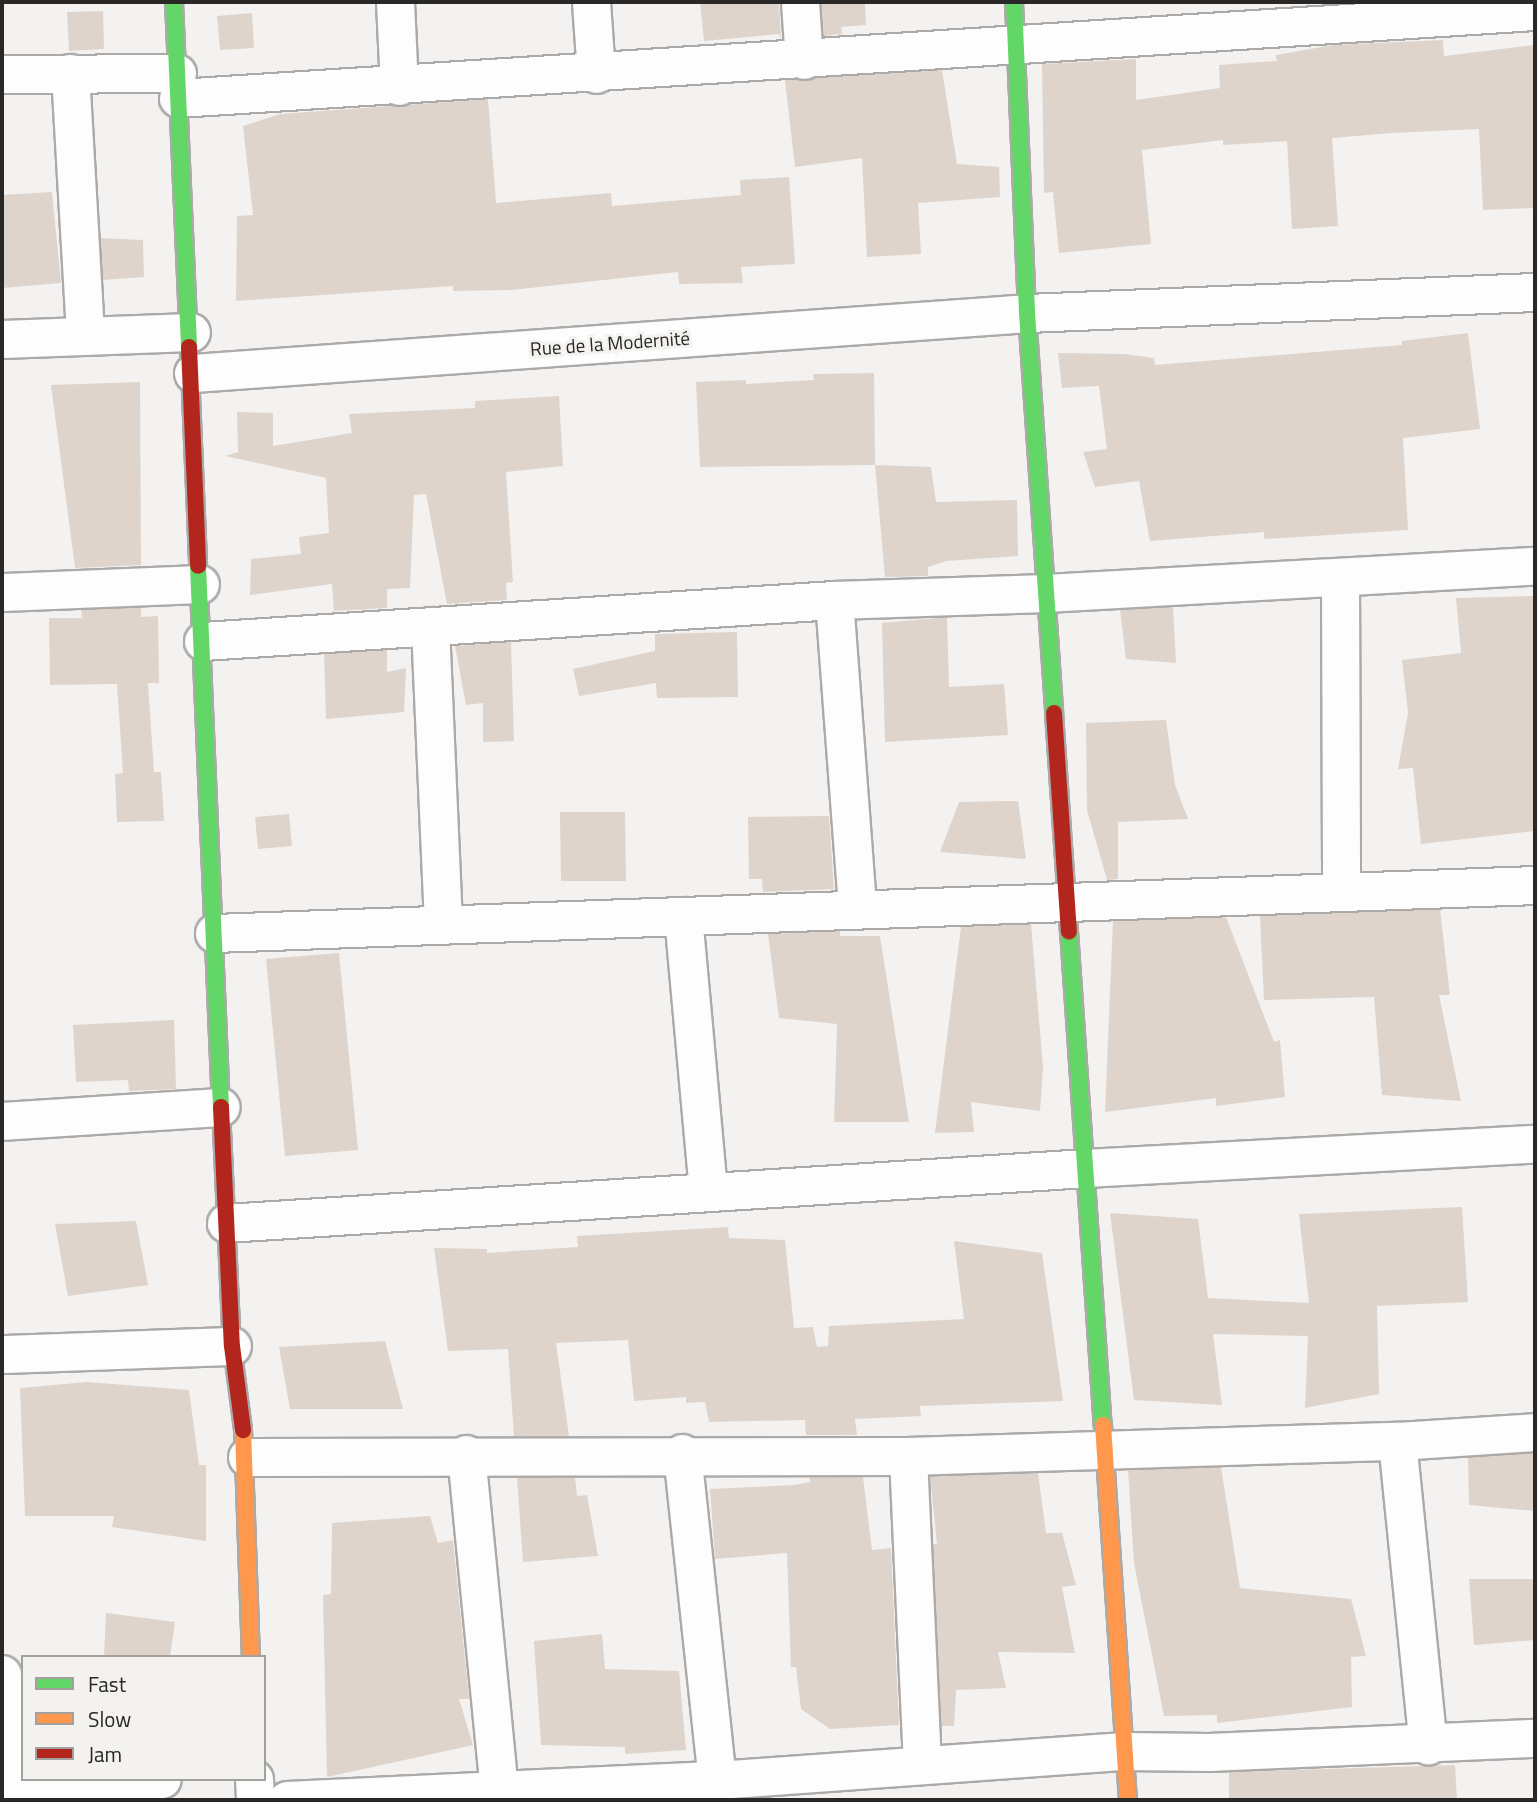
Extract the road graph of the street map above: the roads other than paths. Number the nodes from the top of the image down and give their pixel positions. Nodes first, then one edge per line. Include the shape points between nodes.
1 (174, 2) edge
2 (395, 2) edge
3 (591, 2) edge
4 (800, 2) edge
5 (1014, 2) edge
6 (1535, 11) edge
7 (1300, 15) edge
8 (1016, 45) junction
9 (804, 60) junction
10 (70, 73) junction
11 (2, 74) edge
12 (596, 74) junction
13 (178, 85) junction
14 (399, 86) junction
15 (1535, 292) edge
16 (1027, 313) junction
17 (191, 332) junction
18 (85, 336) junction
19 (2, 340) edge
20 (193, 373) junction
21 (1535, 566) edge
22 (1340, 577) junction
23 (200, 584) junction
24 (2, 592) edge
25 (1046, 593) junction
26 (834, 600) junction
27 (430, 626) junction
28 (203, 641) junction
29 (1535, 885) edge
30 (1341, 892) junction
31 (1067, 901) junction
32 (858, 909) junction
33 (683, 916) junction
34 (443, 924) junction
35 (214, 933) junction
36 (221, 1107) junction
37 (2, 1121) edge
38 (1535, 1144) edge
39 (1085, 1168) junction
40 (708, 1192) junction
41 (226, 1223) junction
42 (232, 1346) junction
43 (2, 1354) edge
44 (1535, 1432) edge
45 (1397, 1441) junction
46 (1105, 1447) junction
47 (682, 1453) junction
48 (466, 1454) junction
49 (908, 1456) junction
50 (247, 1457) junction
51 (251, 1655) edge
52 (2, 1674) edge
53 (1535, 1738) edge
54 (1428, 1745) junction
55 (1124, 1751) junction
56 (922, 1765) junction
57 (717, 1780) junction
58 (131, 1781) edge
59 (254, 1781) edge
60 (5, 1789) edge
61 (499, 1790) junction
62 (255, 1800) edge
63 (287, 1800) edge
64 (1128, 1800) edge

1 - 13 street
2 - 14 street
3 - 12 street
4 - 9 street
5 - 8 street
6 - 7 street
7 - 8 street
8 - 9 street
8 - 16 street
9 - 12 street
10 - 11 street
10 - 13 street
10 - 18 street
12 - 14 street
13 - 14 street
13 - 17 street
15 - 16 street, Rue de la Modernité
16 - 20 street, Rue de la Modernité
16 - 25 street
17 - 18 street
17 - 20 street
18 - 19 street
20 - 23 street
21 - 22 street
22 - 25 street
22 - 30 street
23 - 24 street
23 - 28 street
25 - 26 street
25 - 31 street
26 - 27 street
26 - 32 street
27 - 28 street
27 - 34 street
28 - 35 street
29 - 30 street
30 - 31 street
31 - 32 street
31 - 39 street
32 - 33 street
33 - 34 street
33 - 40 street
34 - 35 street
35 - 36 street
36 - 37 street
36 - 41 street
38 - 39 street
39 - 40 street
39 - 46 street
40 - 41 street
41 - 42 street
42 - 43 street
42 - 50 street
44 - 45 street
45 - 46 street
45 - 54 street
46 - 49 street
46 - 55 street
47 - 48 street
47 - 49 street
47 - 57 street
48 - 50 street
48 - 61 street
49 - 56 street
50 - 51 street
52 - 60 street
53 - 54 street
54 - 55 street
55 - 56 street
55 - 64 street
56 - 57 street
57 - 61 street
58 - 60 street
59 - 62 street
61 - 63 street

